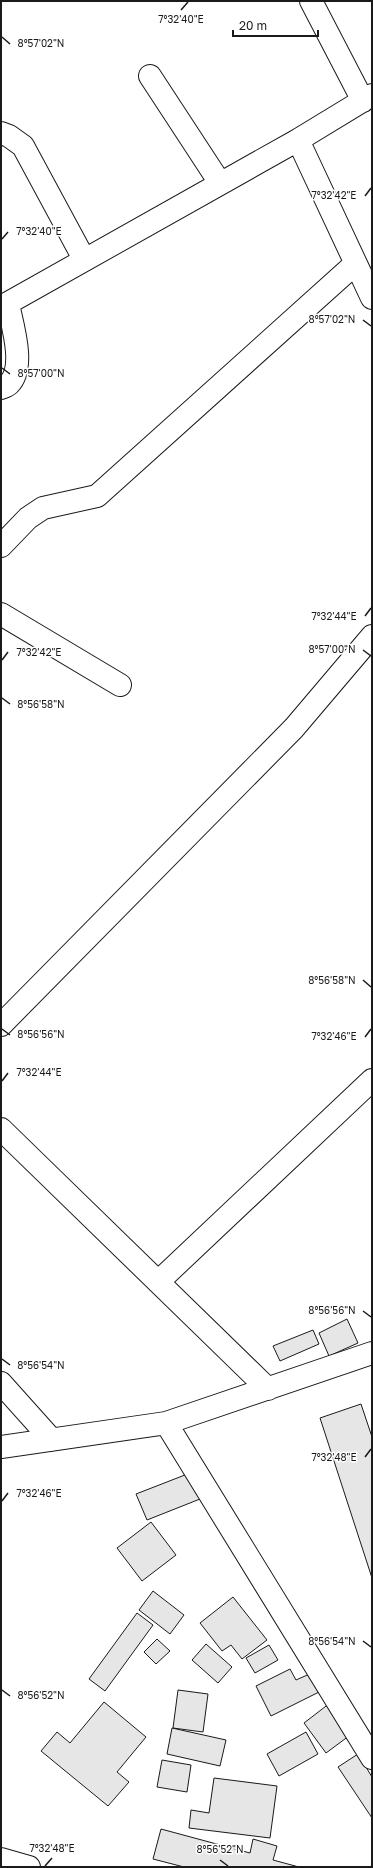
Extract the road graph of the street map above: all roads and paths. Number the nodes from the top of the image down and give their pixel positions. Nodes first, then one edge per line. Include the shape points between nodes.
1 (311, 1) edge
2 (150, 76) dead end
3 (367, 98) edge
4 (1, 133) edge
5 (298, 140) junction
6 (220, 183) junction
7 (84, 258) junction
8 (355, 264) junction
9 (372, 298) edge
10 (4, 305) edge
11 (1, 388) edge
12 (1, 546) edge
13 (1, 614) edge
14 (372, 636) edge
15 (120, 685) dead end
16 (1, 1025) edge
17 (372, 1080) edge
18 (1, 1129) edge
19 (158, 1282) junction
20 (372, 1353) edge
21 (1, 1383) edge
22 (268, 1389) junction
23 (166, 1423) junction
24 (52, 1440) junction
25 (1, 1447) edge
26 (372, 1758) edge
27 (1, 1860) edge
28 (29, 1867) edge

1 - 3 street
2 - 6 street
3 - 5 street
4 - 7 street via 23,146
5 - 6 street
5 - 8 street
6 - 7 street
7 - 10 street
8 - 9 street
8 - 12 street via 97,496 44,508 28,518
10 - 11 street via 15,336 17,369 9,384
13 - 15 street
14 - 16 street via 294,728
17 - 19 street
18 - 19 street
19 - 22 street
20 - 22 street
21 - 24 street
22 - 23 street
23 - 24 street
23 - 26 street
24 - 25 street
27 - 28 street

